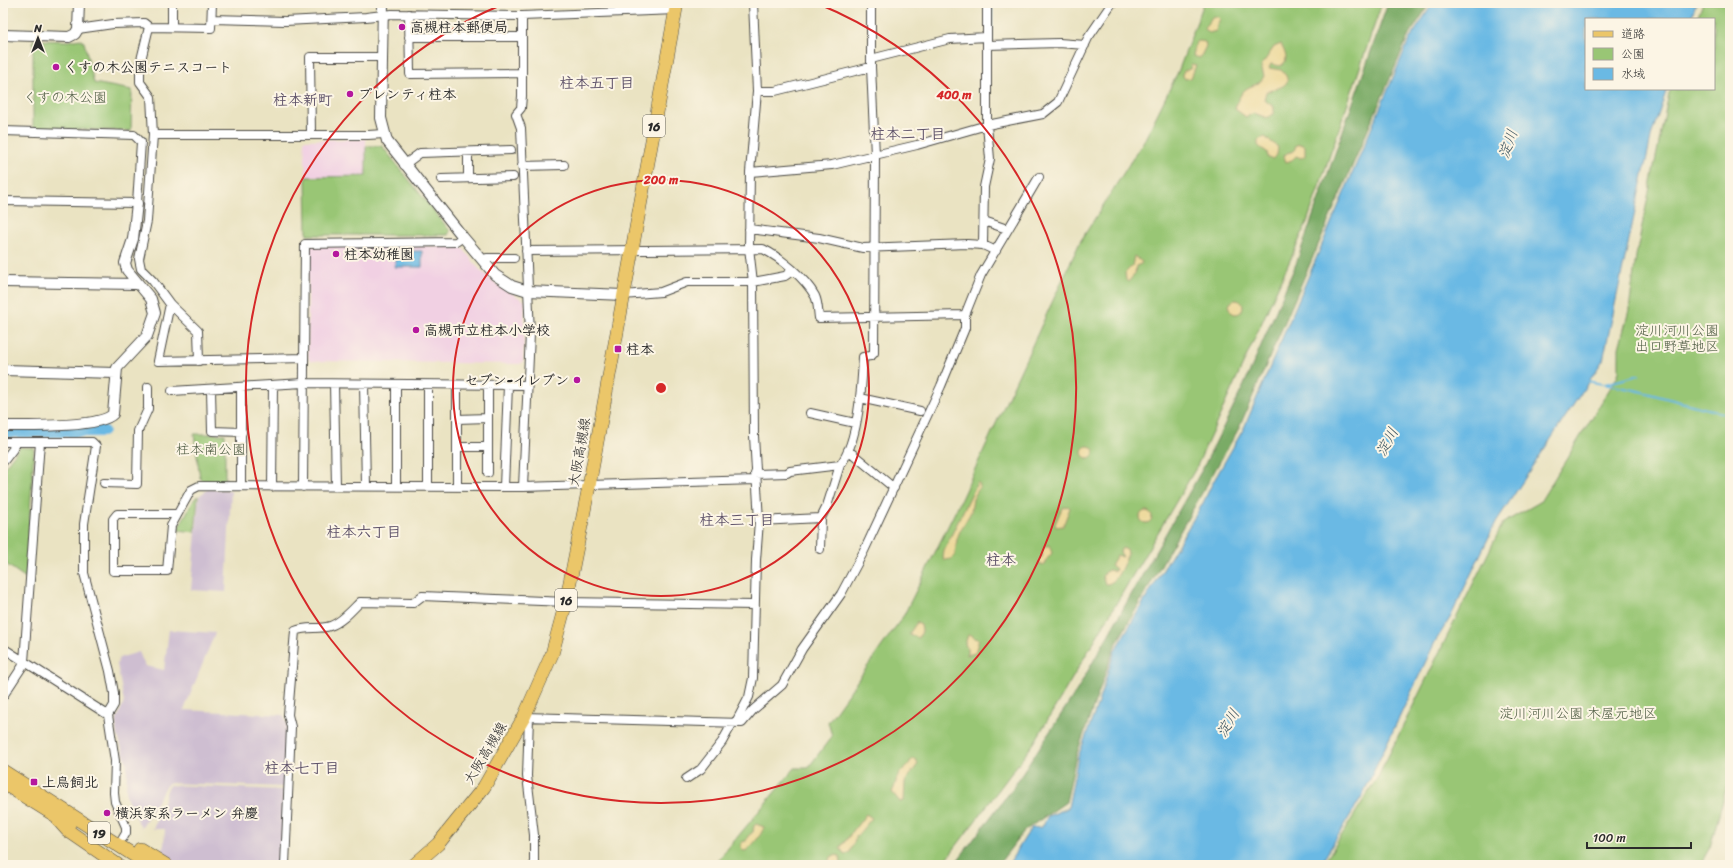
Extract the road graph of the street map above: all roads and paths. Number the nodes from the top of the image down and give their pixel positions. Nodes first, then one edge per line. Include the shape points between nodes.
1 (79, 3) edge
2 (172, 3) edge
3 (212, 3) edge
4 (383, 3) edge
5 (753, 3) edge
6 (871, 3) edge
7 (987, 3) edge
8 (1112, 3) edge
9 (676, 7) edge
10 (409, 14) junction
11 (383, 16) junction
12 (522, 16) junction
13 (212, 19) junction
14 (148, 27) junction
15 (172, 27) junction
16 (78, 29) junction
17 (3, 35) edge
18 (409, 37) junction
19 (522, 37) junction
20 (987, 41) junction
21 (1085, 45) junction
22 (382, 58) junction
23 (871, 63) junction
24 (521, 73) junction
25 (757, 91) junction
26 (987, 125) junction
27 (3, 131) edge
28 (311, 134) junction
29 (384, 134) junction
30 (153, 135) junction
31 (511, 150) dead end
32 (468, 152) junction
33 (875, 154) junction
34 (404, 165) junction
35 (564, 165) dead end
36 (522, 166) junction
37 (750, 172) junction
38 (513, 176) dead end
39 (1039, 177) dead end
40 (468, 178) junction
41 (441, 179) dead end
42 (3, 201) edge
43 (137, 203) junction
44 (984, 221) junction
45 (749, 229) junction
46 (1008, 229) junction
47 (463, 237) junction
48 (983, 245) junction
49 (749, 248) junction
50 (875, 248) junction
51 (631, 249) junction
52 (526, 251) junction
53 (996, 251) junction
54 (514, 258) dead end
55 (482, 260) junction
56 (792, 271) junction
57 (3, 282) edge
58 (753, 282) junction
59 (137, 284) junction
60 (528, 291) junction
61 (624, 295) junction
62 (170, 304) junction
63 (965, 315) junction
64 (874, 318) junction
65 (304, 358) junction
66 (199, 361) junction
67 (3, 370) edge
68 (116, 373) junction
69 (303, 383) junction
70 (334, 384) junction
71 (364, 384) junction
72 (396, 384) junction
73 (273, 385) junction
74 (428, 385) junction
75 (457, 385) junction
76 (488, 385) junction
77 (508, 385) junction
78 (527, 385) junction
79 (148, 387) dead end
80 (241, 388) junction
81 (211, 390) junction
82 (172, 391) dead end
83 (860, 398) junction
84 (920, 411) dead end
85 (810, 413) dead end
86 (488, 418) junction
87 (457, 419) junction
88 (855, 423) junction
89 (3, 426) edge
90 (242, 432) junction
91 (3, 442) edge
92 (14, 442) junction
93 (40, 442) junction
94 (457, 447) junction
95 (488, 447) junction
96 (848, 450) junction
97 (3, 462) edge
98 (840, 465) junction
99 (488, 473) dead end
100 (755, 477) junction
101 (104, 483) dead end
102 (241, 486) junction
103 (336, 486) junction
104 (366, 486) junction
105 (396, 486) junction
106 (428, 486) junction
107 (457, 486) junction
108 (590, 486) junction
109 (272, 487) junction
110 (303, 487) junction
111 (504, 487) junction
112 (523, 488) junction
113 (894, 488) junction
114 (177, 514) junction
115 (820, 518) junction
116 (759, 521) junction
117 (820, 549) dead end
118 (566, 602) junction
119 (754, 605) junction
120 (3, 648) edge
121 (24, 662) junction
122 (3, 696) edge
123 (108, 715) junction
124 (527, 717) junction
125 (732, 724) junction
126 (3, 772) edge
127 (686, 779) dead end
128 (3, 783) edge
129 (49, 801) junction
130 (56, 816) junction
131 (123, 838) junction
132 (118, 865) edge
133 (134, 865) edge
134 (149, 865) edge
135 (166, 865) edge
136 (285, 865) edge
137 (414, 865) edge
138 (534, 865) edge

1 - 16 street
2 - 15 street
3 - 13 street
4 - 11 street
5 - 25 street
6 - 23 street
7 - 20 street
8 - 21 street
9 - 12 street
9 - 51 main road, 大阪高槻線 / 16
10 - 11 street
10 - 12 street
10 - 18 street
11 - 13 street via 285,21
11 - 22 street
12 - 19 street
13 - 15 street via 211,28
14 - 15 street
14 - 16 street via 144,23
14 - 30 street via 140,64 140,82 151,97
16 - 17 street via 75,34 68,37
18 - 19 street
18 - 24 street via 410,74
19 - 24 street
20 - 21 street
20 - 23 street via 950,39
20 - 26 street
21 - 26 street via 1058,102 1043,114
22 - 28 street via 310,58
22 - 29 street
23 - 25 street via 775,91
23 - 33 street
24 - 36 street via 521,108 516,114 521,128
25 - 37 street
26 - 33 street
26 - 44 street via 990,159 984,187
27 - 43 street via 134,135 140,142
28 - 29 street
28 - 30 street
29 - 34 street
30 - 62 street via 147,221 139,259 141,269
31 - 32 street
32 - 34 street via 420,153
32 - 40 street
33 - 37 street via 832,165
33 - 50 street
34 - 47 street
35 - 36 street
36 - 52 street
37 - 45 street
38 - 40 street
39 - 46 street
40 - 41 street
42 - 43 street
43 - 59 street via 133,239 125,263
44 - 46 street
44 - 48 street
45 - 49 street
45 - 50 street
46 - 53 street
47 - 55 street
47 - 65 street via 456,242 305,244
48 - 50 street
48 - 53 street
49 - 51 street
49 - 56 street via 763,248 788,265
49 - 58 street
50 - 64 street
51 - 52 street
51 - 61 main road, 大阪高槻線 / 16
52 - 60 street
53 - 63 street via 981,275
54 - 55 street
55 - 60 street via 506,283
56 - 58 street via 785,276
56 - 64 street via 815,297 819,318
57 - 59 street
58 - 61 street via 687,282 660,292
58 - 100 street
59 - 68 street via 154,303 154,320 147,336 119,364
60 - 61 street
60 - 78 street via 530,334
61 - 108 main road, 大阪高槻線 / 16
62 - 66 street via 198,331
62 - 66 street via 158,361
63 - 64 street
63 - 113 street via 965,328 922,430
64 - 83 street via 874,353 863,357
65 - 66 street
65 - 69 street
67 - 68 street
68 - 89 street via 114,408 110,417 86,423 39,427
69 - 70 street
69 - 73 street
69 - 110 street
70 - 71 street
70 - 103 street
71 - 72 street
71 - 104 street
72 - 74 street
72 - 105 street
73 - 80 street
73 - 109 street
74 - 75 street
74 - 106 street
75 - 76 street
75 - 87 street
76 - 77 street
76 - 86 street
77 - 78 street
77 - 111 street
78 - 112 street
79 - 101 street via 148,409 138,431 137,484
80 - 81 street
80 - 90 street
81 - 82 street
81 - 90 street via 212,431
83 - 84 street
83 - 88 street
85 - 88 street
86 - 87 street
86 - 95 street
87 - 94 street
88 - 96 street
90 - 102 street
91 - 92 street
92 - 93 street
92 - 97 street via 13,449
93 - 121 street
93 - 123 street via 92,442 96,446 84,524 84,573 114,693 114,705
94 - 95 street
94 - 107 street
95 - 99 street
96 - 98 street
96 - 113 street
98 - 100 street
98 - 115 street via 827,506
100 - 108 street
100 - 116 street
102 - 109 street
102 - 114 street via 199,486 191,490
103 - 104 street
103 - 110 street
104 - 105 street
105 - 106 street
106 - 107 street
107 - 111 street
108 - 112 street
108 - 118 main road, 大阪高槻線 / 16
109 - 110 street
111 - 112 street
113 - 125 street via 841,594 802,649 782,684 742,723
114 - 114 street via 171,526 167,571 114,571 113,519 117,514
115 - 116 street
115 - 117 street
116 - 119 street
118 - 119 street
118 - 124 main road, 大阪高槻線 / 16 via 552,654
118 - 136 street via 422,596 413,603 360,602 329,627 303,628 295,631 288,715 291,728
119 - 125 street via 753,678 749,697 737,720
120 - 121 street
121 - 122 street
121 - 123 street
123 - 131 street via 115,760 115,802 126,827
124 - 125 street
124 - 137 main road, 大阪高槻線 / 16 via 484,787 438,844
124 - 138 street via 527,776 534,835
125 - 127 street via 701,769
126 - 129 main road, 19
128 - 130 main road, 19
129 - 131 main road via 59,801
129 - 134 main road, 19
130 - 132 main road via 67,830
130 - 133 main road, 19
131 - 135 main road

